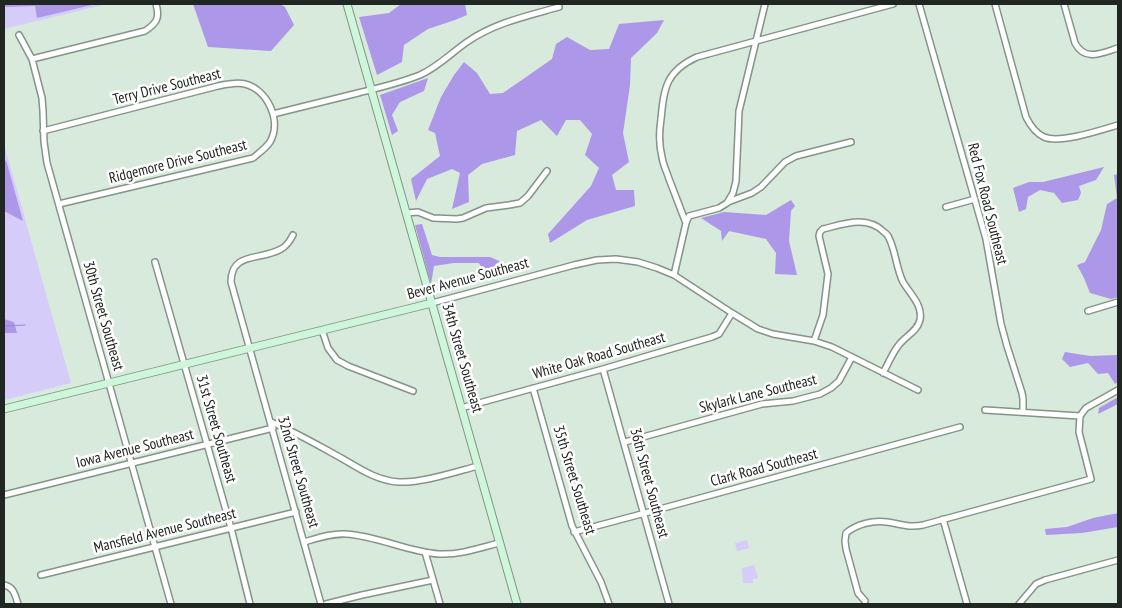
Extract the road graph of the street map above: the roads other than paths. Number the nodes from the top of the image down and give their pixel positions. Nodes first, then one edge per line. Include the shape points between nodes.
1 (156, 4) edge
2 (347, 4) edge
3 (765, 4) edge
4 (894, 4) edge
5 (919, 4) edge
6 (995, 4) edge
7 (1064, 4) edge
8 (559, 7) dead end
9 (19, 35) dead end
10 (757, 41) junction
11 (1118, 48) edge
12 (32, 60) junction
13 (372, 89) junction
14 (273, 114) junction
15 (1118, 125) edge
16 (43, 131) junction
17 (851, 142) dead end
18 (547, 171) dead end
19 (975, 199) junction
20 (727, 203) junction
21 (59, 204) junction
22 (946, 207) dead end
23 (407, 213) junction
24 (686, 222) junction
25 (293, 235) dead end
26 (155, 262) dead end
27 (674, 275) junction
28 (1118, 302) edge
29 (432, 303) junction
30 (1088, 311) dead end
31 (732, 313) junction
32 (322, 330) junction
33 (814, 341) junction
34 (250, 347) junction
35 (852, 357) junction
36 (185, 364) junction
37 (603, 369) junction
38 (883, 373) junction
39 (109, 382) junction
40 (534, 388) junction
41 (413, 390) dead end
42 (918, 390) dead end
43 (1118, 390) edge
44 (461, 408) junction
45 (4, 409) edge
46 (985, 410) dead end
47 (1023, 412) junction
48 (1080, 416) junction
49 (272, 425) junction
50 (960, 427) dead end
51 (625, 442) junction
52 (208, 444) junction
53 (132, 463) junction
54 (478, 466) junction
55 (4, 495) edge
56 (296, 512) junction
57 (644, 514) junction
58 (943, 519) junction
59 (231, 528) junction
60 (574, 532) junction
61 (304, 542) junction
62 (499, 543) junction
63 (155, 547) junction
64 (425, 552) junction
65 (1118, 560) edge
66 (41, 575) dead end
67 (433, 580) junction
68 (4, 585) edge
69 (865, 601) dead end
70 (18, 604) edge
71 (171, 604) edge
72 (250, 604) edge
73 (321, 604) edge
74 (326, 604) edge
75 (440, 604) edge
76 (516, 604) edge
77 (609, 604) edge
78 (669, 604) edge
79 (967, 604) edge
80 (1019, 604) edge

1 - 12 street via 157,19 145,31
2 - 13 street, 34th Street Southeast
3 - 10 street
4 - 10 street
5 - 19 street, Red Fox Road Southeast
6 - 15 street via 1026,117 1037,132 1055,140
7 - 11 street via 1075,42 1082,52 1095,54
8 - 13 street via 491,28 426,72
9 - 12 street, 30th Street Southeast
10 - 20 street via 740,102 736,181
10 - 24 street via 687,62 667,84 661,113 660,151
12 - 16 street, 30th Street Southeast via 42,98
13 - 14 street
13 - 23 street, 34th Street Southeast
14 - 16 street, Terry Drive Southeast via 257,90 245,84 232,84
14 - 21 street, Ridgemore Drive Southeast via 270,142 253,158
16 - 21 street, 30th Street Southeast via 47,163
17 - 20 street via 796,156 785,162 761,187
18 - 23 street via 520,203 486,208 457,219
19 - 22 street
19 - 47 street, Red Fox Road Southeast via 986,239 1001,324 1022,393
20 - 24 street via 689,216
21 - 39 street, 30th Street Southeast
23 - 29 street, 34th Street Southeast
24 - 27 street
25 - 34 street, 32nd Street Southeast via 281,249 242,260 231,273
26 - 36 street, 31st Street Southeast
27 - 29 street, Bever Avenue Southeast via 638,262 597,260
27 - 31 street, Bever Avenue Southeast
28 - 30 street
29 - 32 street, Bever Avenue Southeast
29 - 44 street, 34th Street Southeast
31 - 33 street, Bever Avenue Southeast via 773,334
31 - 37 street, White Oak Road Southeast via 719,334
32 - 34 street, Bever Avenue Southeast
32 - 41 street via 328,348 338,360
33 - 35 street, Bever Avenue Southeast
33 - 38 street via 823,315 828,274 820,232 858,221 869,222 889,236 903,281 918,304 920,315 914,331 898,346
34 - 36 street, Bever Avenue Southeast
34 - 49 street, 32nd Street Southeast
35 - 38 street, Bever Avenue Southeast
35 - 51 street, Skylark Lane Southeast via 839,381 820,394 762,404
36 - 39 street, Bever Avenue Southeast
36 - 52 street, 31st Street Southeast
37 - 40 street, White Oak Road Southeast
37 - 51 street, 36th Street Southeast
38 - 42 street, Bever Avenue Southeast
39 - 45 street, Bever Avenue Southeast
39 - 53 street, 30th Street Southeast
40 - 44 street, White Oak Road Southeast
40 - 60 street, 35th Street Southeast
43 - 48 street via 1086,408
44 - 54 street, 34th Street Southeast
46 - 47 street
47 - 48 street
48 - 58 street via 1079,432 1091,479
49 - 52 street, Iowa Avenue Southeast
49 - 54 street via 289,429 385,480 415,482
49 - 56 street, 32nd Street Southeast
50 - 57 street, Clark Road Southeast
51 - 57 street, 36th Street Southeast
52 - 53 street, Iowa Avenue Southeast
52 - 59 street, 31st Street Southeast
53 - 55 street, Iowa Avenue Southeast
53 - 63 street, 30th Street Southeast
54 - 62 street, 34th Street Southeast
56 - 59 street, Mansfield Avenue Southeast
56 - 61 street, 32nd Street Southeast
57 - 60 street, Clark Road Southeast
57 - 78 street, 36th Street Southeast
58 - 69 street via 914,526 869,523 853,527 846,533 844,541 858,593
58 - 79 street
59 - 63 street, Mansfield Avenue Southeast
59 - 72 street, 31st Street Southeast
60 - 77 street, 35th Street Southeast
61 - 64 street via 345,534
61 - 73 street, 32nd Street Southeast
62 - 64 street via 462,553
62 - 76 street, 34th Street Southeast
63 - 66 street, Mansfield Avenue Southeast
63 - 71 street, 30th Street Southeast
64 - 67 street
65 - 80 street via 1036,584
67 - 74 street
67 - 75 street
68 - 70 street via 14,591

